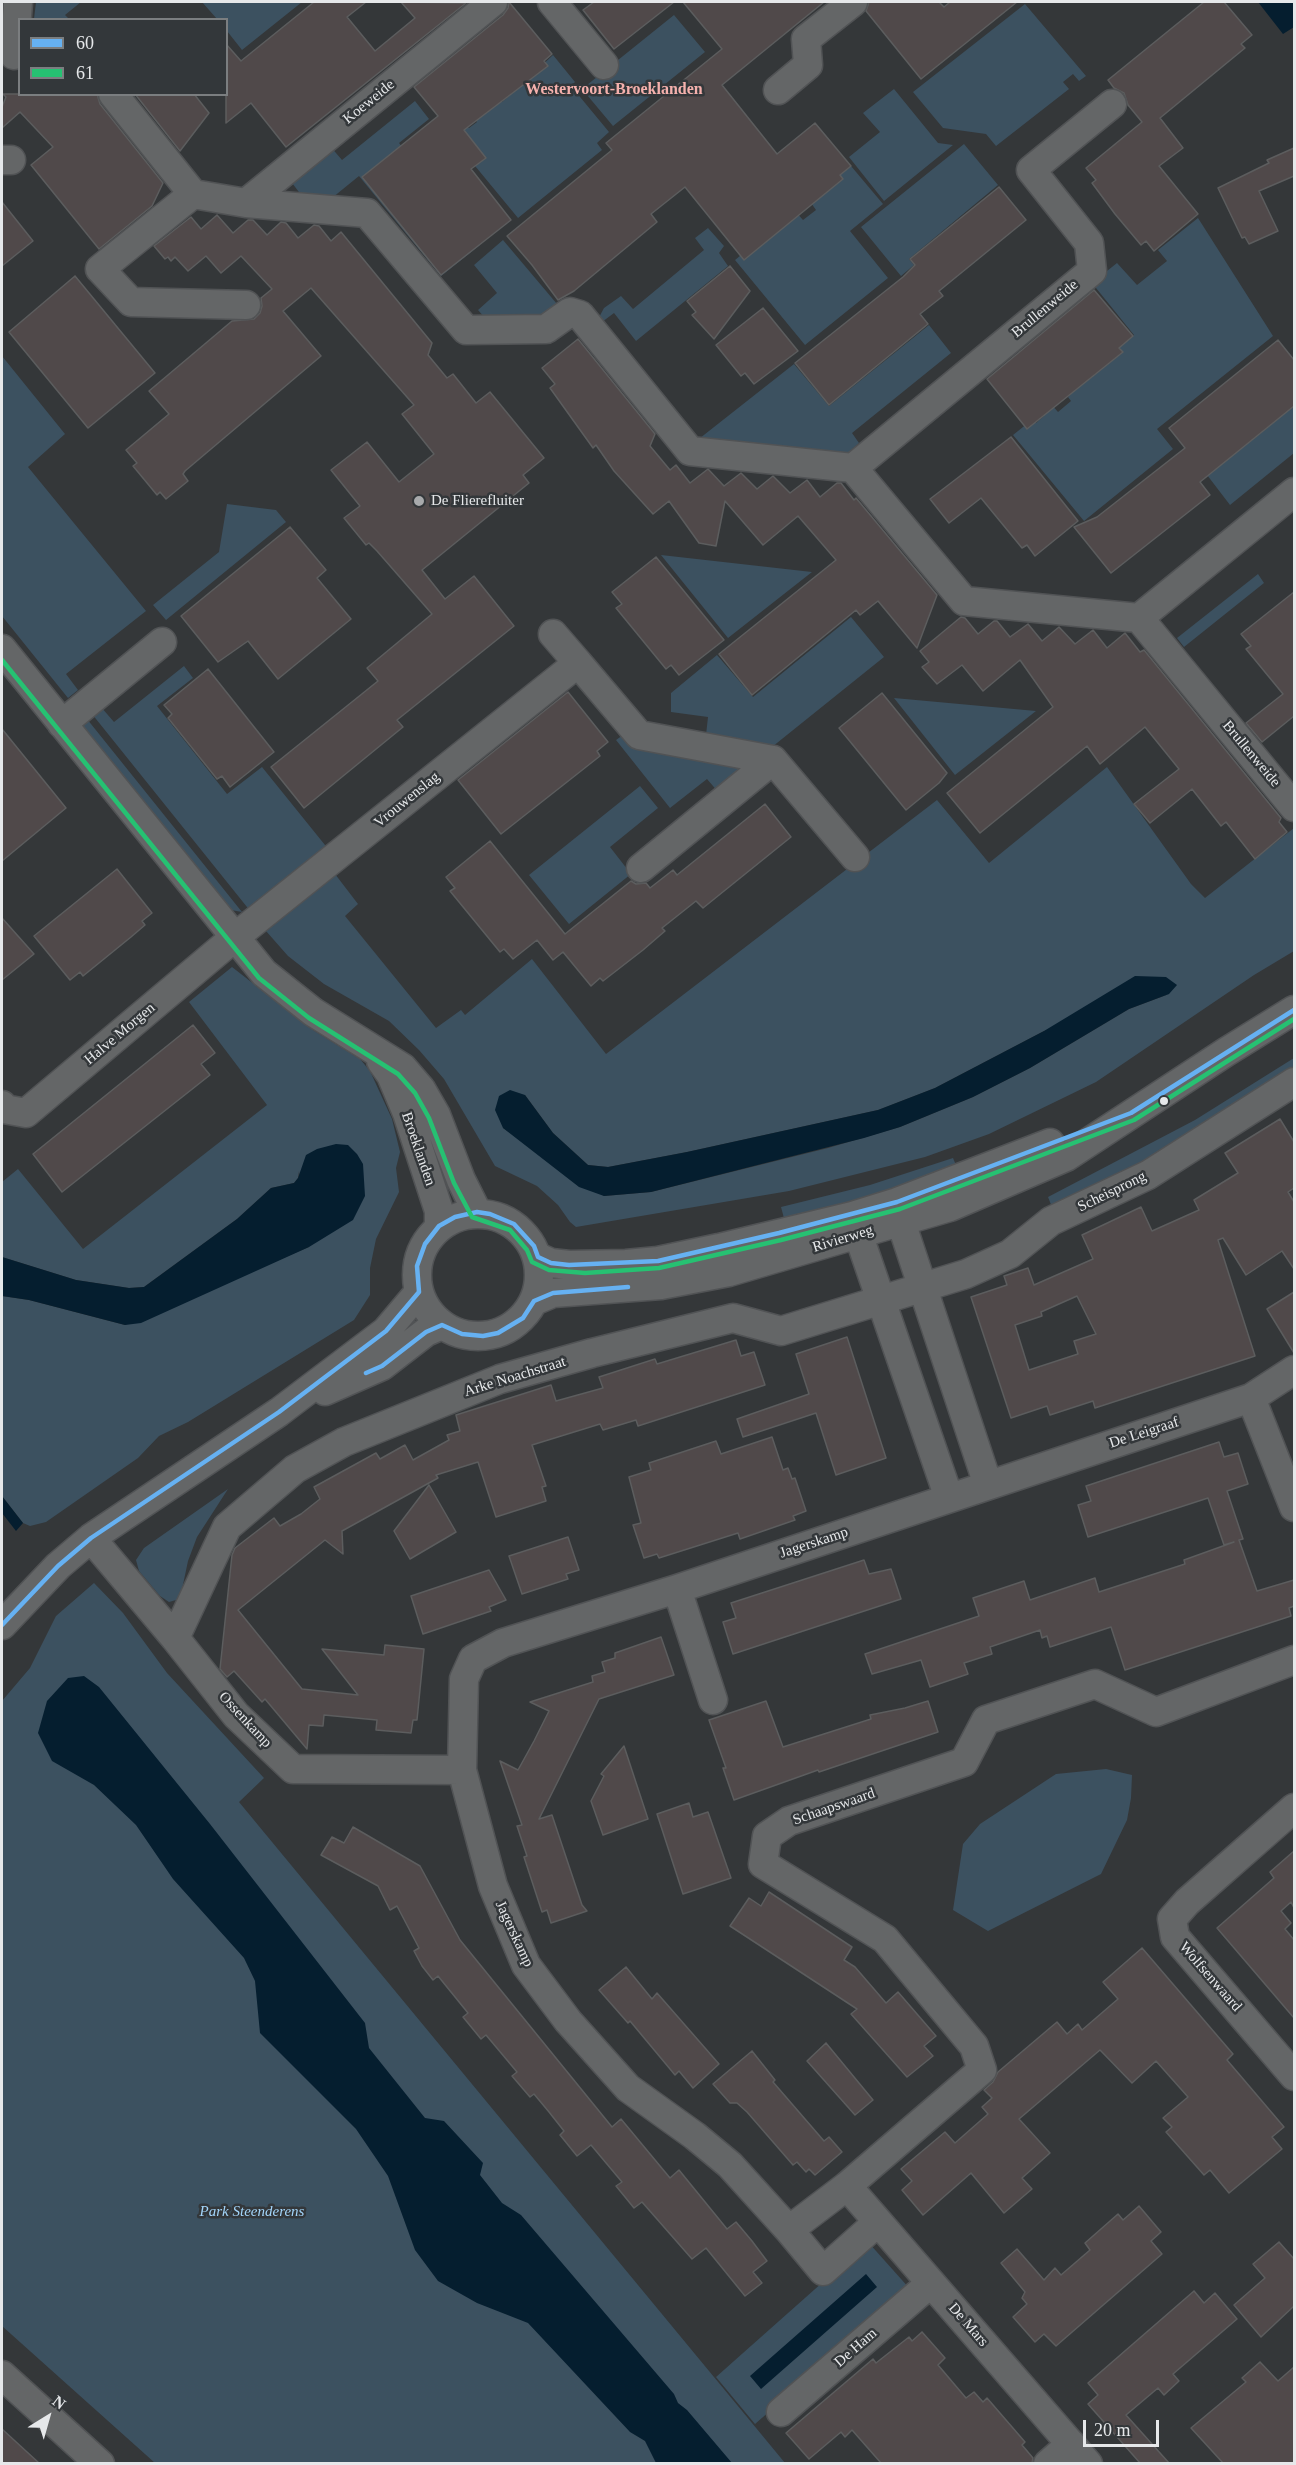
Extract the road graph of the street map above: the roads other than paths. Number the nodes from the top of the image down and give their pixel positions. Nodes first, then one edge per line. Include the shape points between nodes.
1 (18, 2) edge
2 (493, 2) edge
3 (552, 2) edge
4 (853, 2) edge
5 (12, 54) edge
6 (604, 65) dead end
7 (778, 90) dead end
8 (115, 96) edge
9 (1112, 104) dead end
10 (193, 194) junction
11 (246, 203) junction
12 (246, 305) dead end
13 (853, 468) junction
14 (1294, 492) edge
15 (1138, 618) junction
16 (553, 634) dead end
17 (162, 642) dead end
18 (2, 649) edge
19 (578, 663) junction
20 (62, 724) junction
21 (773, 760) junction
22 (1294, 807) edge
23 (855, 857) dead end
24 (641, 868) dead end
25 (235, 937) junction
26 (1294, 1010) edge
27 (368, 1045) junction
28 (1294, 1082) edge
29 (2, 1105) edge
30 (477, 1212) junction
31 (899, 1212) junction
32 (855, 1225) junction
33 (439, 1226) junction
34 (538, 1257) junction
35 (923, 1288) junction
36 (419, 1293) junction
37 (534, 1301) junction
38 (881, 1301) junction
39 (442, 1325) junction
40 (1294, 1370) edge
41 (1251, 1398) junction
42 (279, 1412) junction
43 (988, 1485) junction
44 (949, 1498) junction
45 (1294, 1507) edge
46 (918, 1509) joint
47 (91, 1539) junction
48 (676, 1589) junction
49 (2, 1625) edge
50 (175, 1638) junction
51 (1294, 1660) edge
52 (713, 1700) dead end
53 (462, 1770) junction
54 (1294, 1808) edge
55 (1294, 2076) edge
56 (847, 2186) junction
57 (878, 2222) junction
58 (789, 2230) junction
59 (931, 2283) junction
60 (2, 2375) edge
61 (781, 2412) dead end
62 (1080, 2454) edge
63 (100, 2463) edge
64 (1048, 2463) edge

1 - 5 street
2 - 11 street, Koeweide
3 - 6 street
4 - 7 street via 806,39 808,65
8 - 10 street
9 - 13 street, Brullenweide via 1031,170 1089,243 1092,271
10 - 11 street
10 - 12 street via 100,269 131,302
11 - 13 street via 367,213 466,330 546,329 570,312 580,315 690,451
13 - 15 street via 964,601
14 - 15 street
15 - 22 street, Brullenweide
16 - 19 street
17 - 20 street
18 - 20 street, Broeklanden
19 - 21 street via 639,735
19 - 25 street, Vrouwenslag
20 - 25 street, Broeklanden
21 - 23 street
21 - 24 street
25 - 27 street, Broeklanden via 264,973 313,1012
25 - 29 street, Halve Morgen via 26,1113
26 - 31 street, Rivierweg via 1131,1113
27 - 30 street, Broeklanden via 403,1068 421,1089 436,1114
27 - 33 street, Broeklanden via 391,1075 406,1113 439,1211
28 - 35 street, Scheisprong via 1148,1175 1050,1221 1010,1254
30 - 33 street
30 - 34 street via 514,1224 534,1246
31 - 32 street, Rivierweg
31 - 35 street
32 - 34 street, Rivierweg via 657,1261 577,1265 551,1263
32 - 37 street, Rivierweg via 784,1257 729,1272 661,1285 553,1293
32 - 38 street
33 - 36 street via 425,1244 417,1266
34 - 37 street via 540,1275
35 - 38 street
35 - 43 street
36 - 39 street via 428,1311
36 - 42 street via 386,1331
37 - 39 street via 523,1318 498,1334 462,1334
38 - 44 street
38 - 50 street, Arke Noachstraat via 781,1331 733,1318 592,1353 500,1379 344,1442 295,1470 227,1527
39 - 42 street via 426,1332 382,1366
40 - 41 street, De Leigraaf
41 - 43 street, De Leigraaf
41 - 45 street
42 - 47 street
43 - 44 street, De Leigraaf
44 - 46 street, De Leigraaf
46 - 48 street, Jagerskamp
47 - 49 street via 58,1566
47 - 50 street, Ossenkamp
48 - 52 street
48 - 53 street, Jagerskamp via 503,1643 473,1659 464,1679
50 - 53 street, Ossenkamp via 236,1715 293,1770
51 - 56 street, Schaapswaard via 1156,1712 1095,1684 986,1720 963,1762 789,1821 767,1836 763,1863 885,1939 974,2046 982,2070
53 - 58 street, Jagerskamp via 493,1886 526,1965 568,2021 628,2088 730,2165
54 - 55 street, Wolfsenwaard via 1172,1919 1175,1937
56 - 57 street, De Mars
56 - 58 street, Schaapswaard
57 - 58 street, Jagerskamp via 823,2271
57 - 59 street, De Mars
59 - 61 street, De Ham
59 - 62 street, De Mars
60 - 63 street
62 - 64 street

